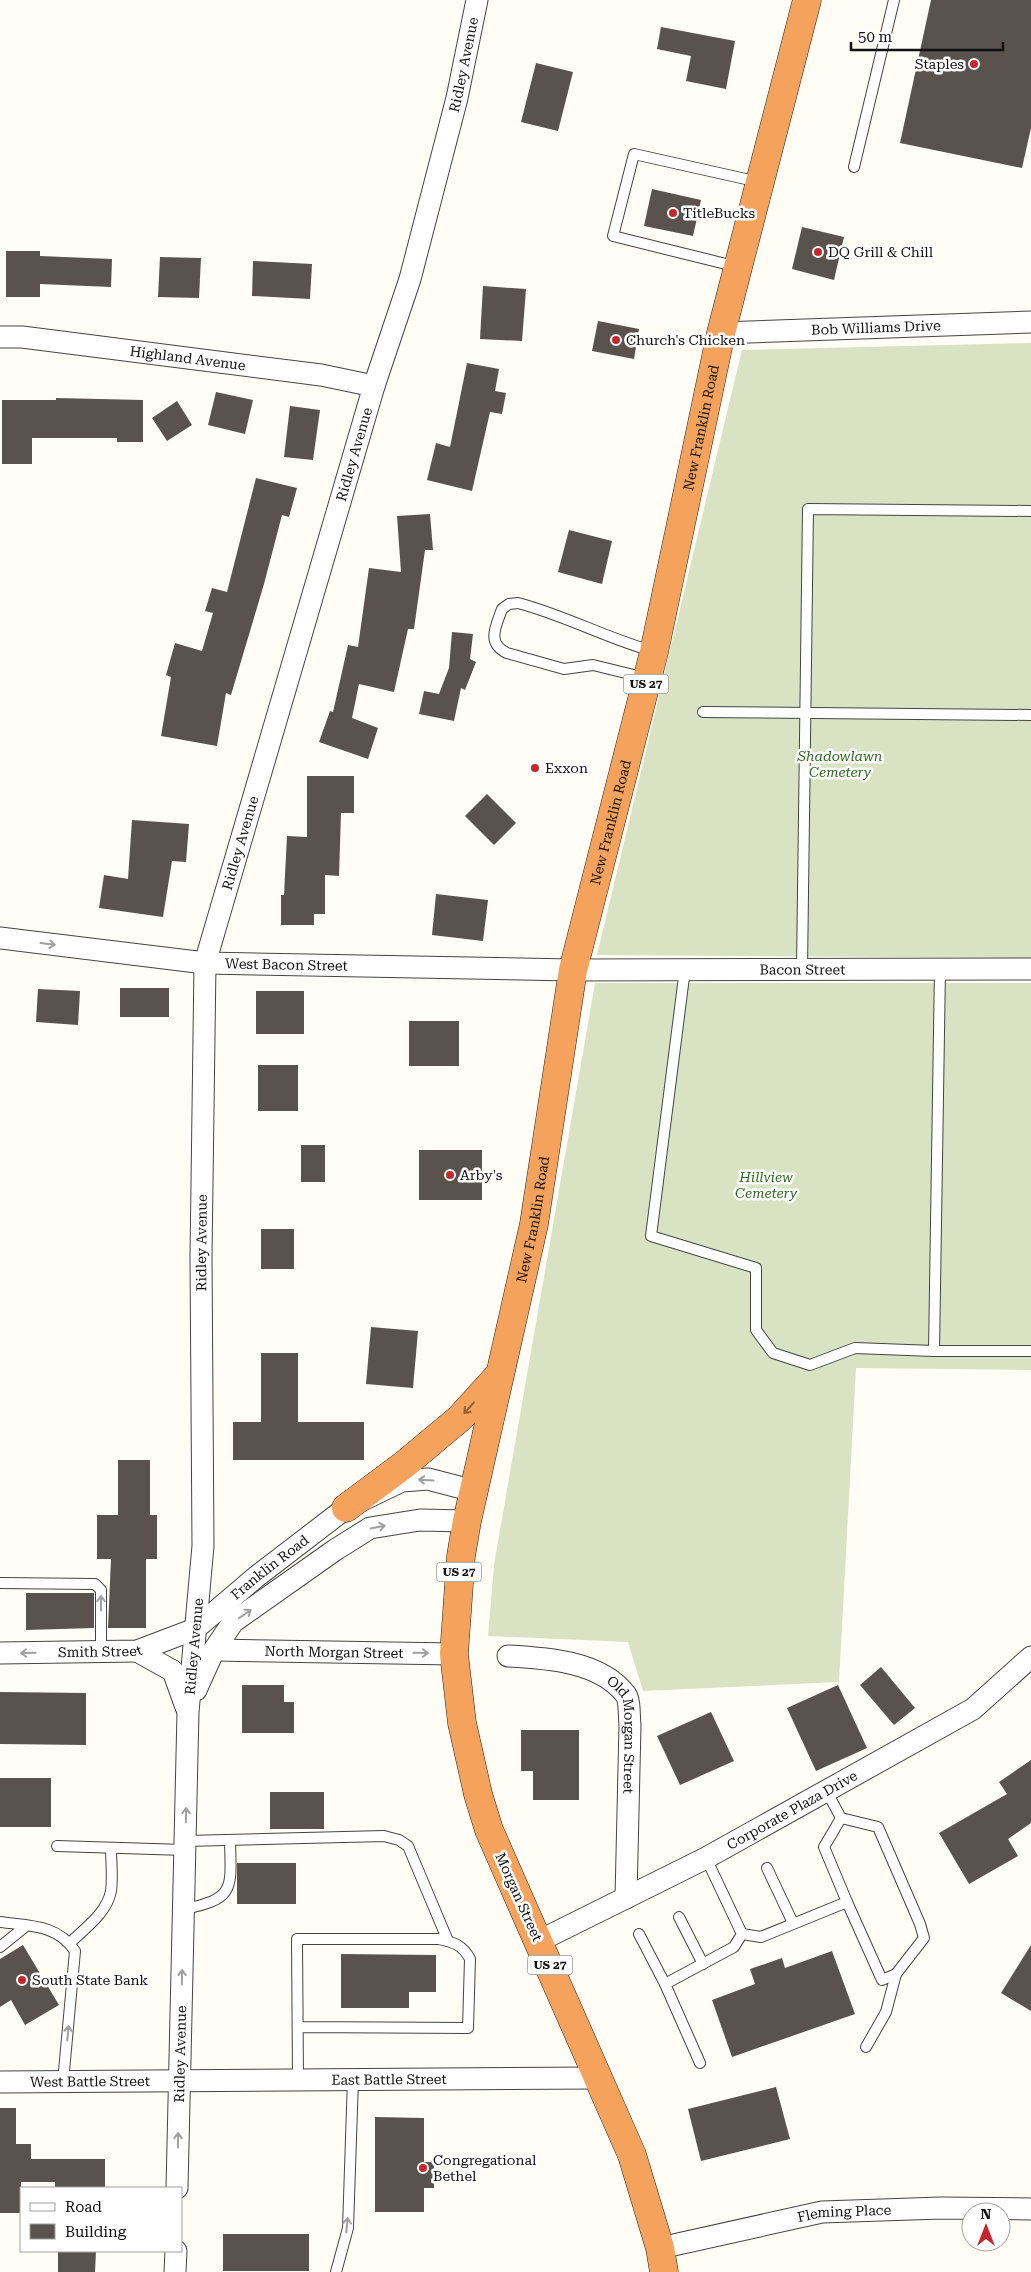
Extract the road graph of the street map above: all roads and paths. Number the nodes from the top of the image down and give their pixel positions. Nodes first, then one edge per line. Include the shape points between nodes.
1 (477, 0) edge
2 (808, 0) edge
3 (894, 0) edge
4 (854, 167) dead end
5 (760, 182) junction
6 (738, 267) junction
7 (1031, 322) edge
8 (721, 332) junction
9 (0, 337) edge
10 (374, 386) junction
11 (1031, 511) edge
12 (654, 652) junction
13 (648, 678) junction
14 (703, 712) dead end
15 (806, 714) junction
16 (1031, 715) edge
17 (0, 938) edge
18 (205, 964) junction
19 (802, 968) junction
20 (940, 968) junction
21 (685, 969) junction
22 (1031, 969) edge
23 (573, 970) junction
24 (934, 1351) junction
25 (1031, 1351) edge
26 (502, 1372) junction
27 (474, 1491) junction
28 (346, 1508) junction
29 (467, 1521) junction
30 (0, 1583) edge
31 (195, 1629) junction
32 (214, 1650) junction
33 (137, 1651) junction
34 (101, 1652) junction
35 (0, 1654) edge
36 (454, 1654) junction
37 (508, 1656) dead end
38 (1031, 1657) edge
39 (188, 1712) junction
40 (827, 1792) junction
41 (841, 1818) junction
42 (230, 1840) junction
43 (185, 1845) junction
44 (58, 1846) dead end
45 (112, 1848) junction
46 (706, 1858) junction
47 (767, 1868) dead end
48 (626, 1898) junction
49 (847, 1902) junction
50 (184, 1909) junction
51 (679, 1917) dead end
52 (0, 1922) edge
53 (793, 1923) junction
54 (26, 1926) junction
55 (640, 1934) dead end
56 (742, 1934) junction
57 (448, 1941) junction
58 (539, 1941) junction
59 (70, 1943) junction
60 (0, 1947) edge
61 (703, 1964) junction
62 (896, 1974) junction
63 (665, 1984) junction
64 (298, 2027) junction
65 (866, 2047) dead end
66 (700, 2063) dead end
67 (597, 2078) junction
68 (298, 2079) junction
69 (353, 2079) junction
70 (180, 2081) junction
71 (0, 2082) edge
72 (63, 2082) junction
73 (177, 2187) edge
74 (1031, 2209) edge
75 (176, 2252) edge
76 (662, 2260) edge
77 (175, 2272) edge
78 (336, 2272) edge

1 - 10 street, Ridley Avenue via 457,98 410,279
2 - 5 highway, New Franklin Road / US 27
3 - 4 lane
5 - 6 highway, New Franklin Road / US 27
5 - 6 lane via 634,154 613,236
6 - 8 highway, New Franklin Road / US 27
7 - 8 street, Bob Williams Drive
8 - 12 highway, New Franklin Road / US 27
9 - 10 street, Highland Avenue via 31,338 321,375
10 - 18 street, Ridley Avenue
11 - 15 lane via 808,509
12 - 13 highway, New Franklin Road / US 27
12 - 13 lane via 518,604 502,608 496,624 495,643 507,653 564,669 594,665
13 - 23 highway, New Franklin Road / US 27
14 - 15 lane
15 - 16 lane
15 - 19 lane
17 -> 18 street, West Bacon Street
18 - 23 street, West Bacon Street
18 - 31 street, Ridley Avenue via 201,1257 203,1546
19 - 20 street, Bacon Street
19 - 21 street, Bacon Street
20 - 22 street, Bacon Street
20 - 24 lane
21 - 23 street, Bacon Street
21 - 24 lane via 651,1236 756,1268 756,1330 773,1352 810,1365 856,1348
23 - 26 highway, New Franklin Road / US 27 via 534,1224
24 - 25 lane
26 - 27 highway, New Franklin Road / US 27
26 -> 28 highway via 460,1418
27 -> 28 street, Franklin Road via 428,1479 402,1481
27 - 29 highway, New Franklin Road / US 27
28 - 31 street, Franklin Road
32 -> 29 street, Franklin Road via 233,1622 370,1528 420,1520
29 - 36 highway, New Franklin Road / US 27 via 461,1556
34 -> 30 lane via 101,1590 95,1584
31 - 33 street, Smith Street
31 - 39 street, Ridley Avenue
32 -> 36 street, North Morgan Street
32 - 39 street, Ridley Avenue
33 - 34 street, Smith Street
33 - 39 street, Ridley Avenue via 173,1671
34 -> 35 street, Smith Street
36 - 58 highway, Morgan Street / US 27 via 462,1723 478,1794 489,1830
37 - 48 street, Old Morgan Street via 561,1662 592,1671 610,1680 627,1696 630,1725
38 - 40 street, Corporate Plaza Drive via 973,1709
43 -> 39 street, Ridley Avenue
40 - 41 lane
40 - 46 street, Corporate Plaza Drive
41 - 49 lane via 824,1847
41 - 62 lane via 878,1827 920,1924 924,1938
42 - 43 lane
42 - 50 lane via 227,1889 210,1904
42 - 57 lane via 384,1836 399,1840 408,1846
43 - 45 lane
43 - 50 street, Ridley Avenue
44 - 45 lane
45 - 59 lane via 111,1892 107,1903
46 - 48 street, Corporate Plaza Drive
46 - 56 lane
47 - 53 lane
48 - 58 street, Corporate Plaza Drive
49 - 53 lane
49 - 62 lane via 882,1980
70 -> 50 street, Ridley Avenue
51 - 61 lane
52 - 54 lane
53 - 56 lane via 761,1937
54 - 59 lane via 55,1931
54 - 60 lane
55 - 63 lane
56 - 61 lane via 734,1947
57 - 64 lane via 297,1939
57 - 64 lane via 465,1950 470,1959 468,2028
58 - 67 highway, Morgan Street / US 27
72 -> 59 lane via 75,1960 75,1951
61 - 63 lane
62 - 65 lane via 886,2012
63 - 66 lane
64 - 68 lane
67 - 69 street, East Battle Street
67 - 76 highway, Morgan Street / US 27 via 632,2155
68 - 69 street, East Battle Street
68 - 70 street, East Battle Street
78 -> 69 lane via 348,2228
70 - 72 street, West Battle Street
73 -> 70 street, Ridley Avenue
71 - 72 street, West Battle Street
74 - 76 street, Fleming Place via 822,2212
75 - 77 street

